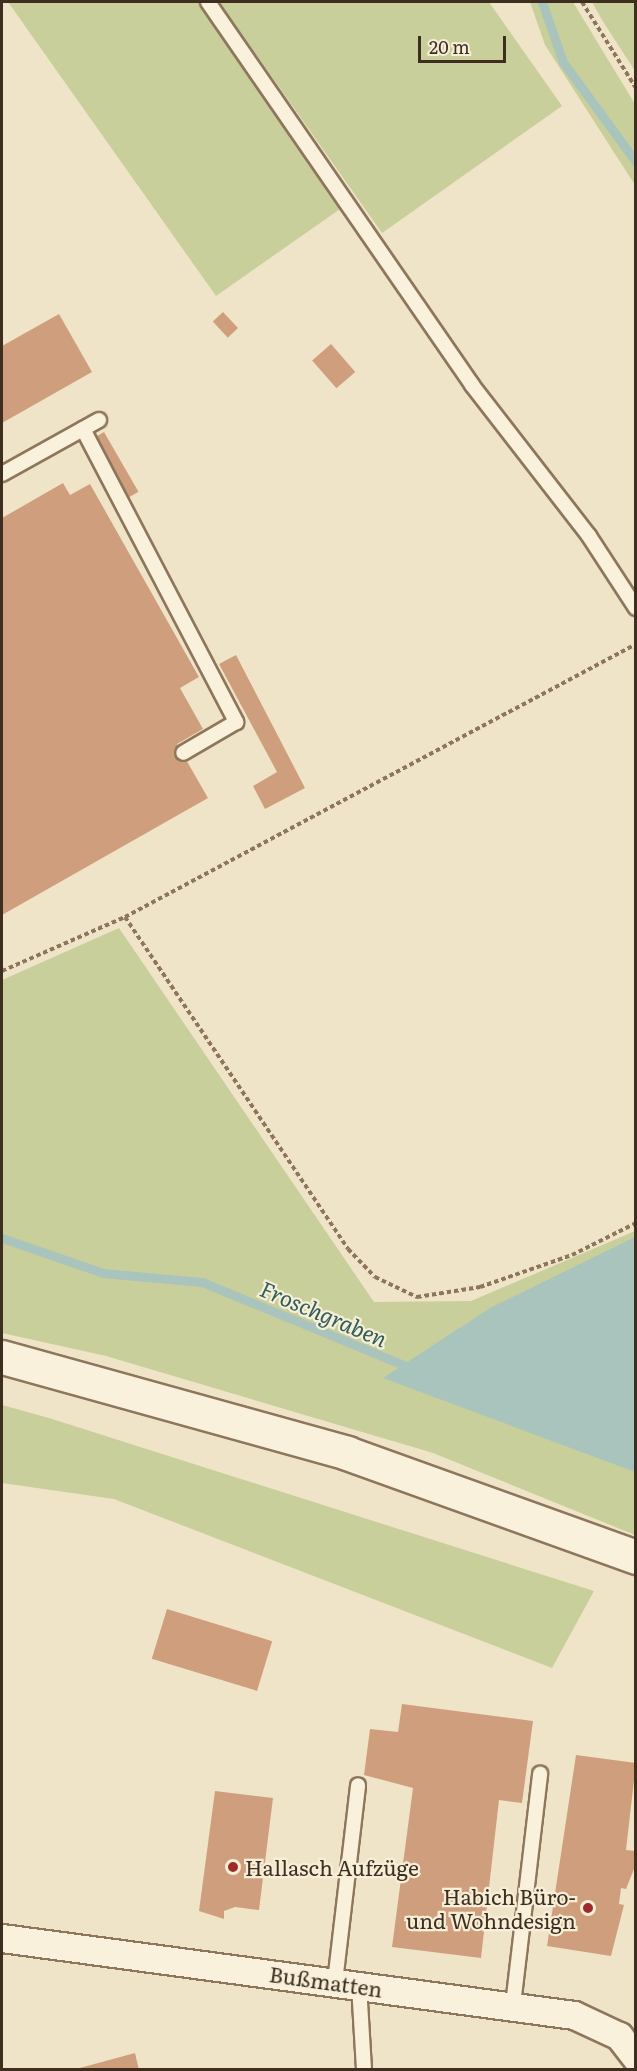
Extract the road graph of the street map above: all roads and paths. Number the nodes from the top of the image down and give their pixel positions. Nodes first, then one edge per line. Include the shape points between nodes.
1 (208, 2) edge
2 (582, 2) edge
3 (636, 88) edge
4 (99, 420) dead end
5 (83, 429) junction
6 (2, 474) edge
7 (636, 608) edge
8 (636, 644) edge
9 (183, 753) dead end
10 (125, 917) junction
11 (2, 971) edge
12 (636, 1222) edge
13 (2, 1358) edge
14 (636, 1557) edge
15 (540, 1774) dead end
16 (358, 1785) dead end
17 (2, 1938) edge
18 (347, 1984) junction
19 (513, 2005) junction
20 (635, 2057) edge
21 (364, 2070) edge

1 - 7 lane via 472,385 589,536
2 - 3 path
4 - 5 lane
5 - 6 lane
5 - 9 lane via 236,722
8 - 10 path
10 - 11 path
10 - 12 path via 348,1249 375,1277 417,1297 480,1287 572,1255
13 - 14 main road via 347,1453
15 - 19 lane
16 - 18 lane
17 - 18 street, Bußmatten
18 - 19 street, Bußmatten
18 - 21 lane
19 - 20 street, Bußmatten via 594,2022 619,2036

